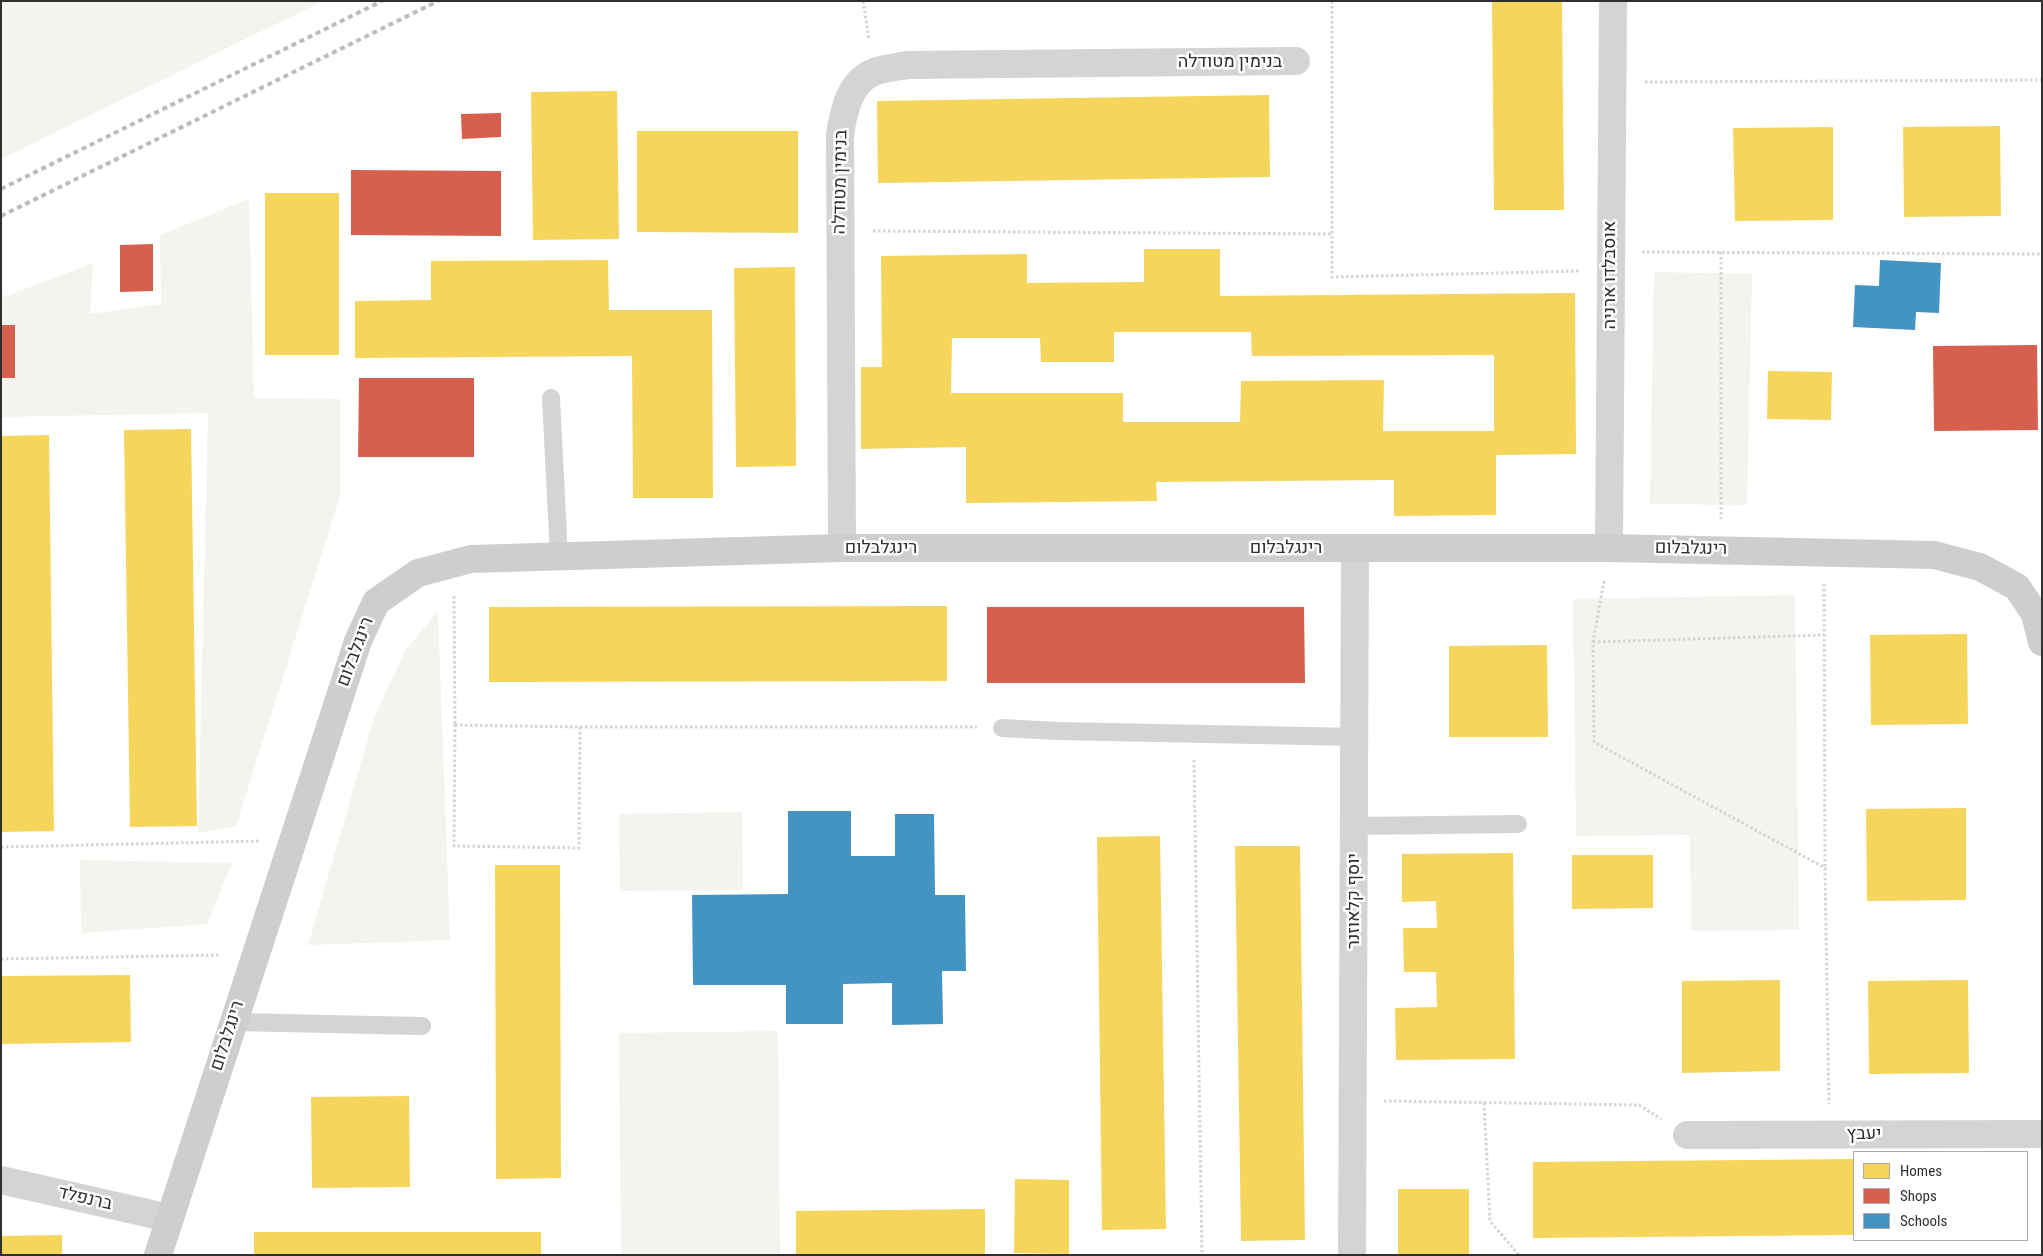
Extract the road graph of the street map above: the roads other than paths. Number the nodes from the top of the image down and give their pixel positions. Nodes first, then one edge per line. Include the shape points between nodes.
1 (1613, 1) edge
2 (1296, 61) dead end
3 (551, 398) dead end
4 (842, 548) junction
5 (1355, 548) junction
6 (1609, 548) junction
7 (559, 556) junction
8 (2042, 642) edge
9 (1002, 728) road end
10 (1355, 737) junction
11 (1518, 824) dead end
12 (1354, 826) junction
13 (233, 1022) junction
14 (422, 1026) dead end
15 (2042, 1134) edge
16 (1687, 1135) road end
17 (1, 1180) edge
18 (169, 1218) junction
19 (158, 1255) edge
20 (1352, 1255) edge

1 - 6 street, אוסבלדו ארניה
2 - 4 street, בנימין מטודלה via 908,65 873,72 857,85 845,104 840,134
3 - 7 lane
4 - 5 street, רינגלבלום
4 - 7 street, רינגלבלום
5 - 6 street, רינגלבלום
5 - 10 street, יוסף קלאוזנר
6 - 8 street, רינגלבלום via 1934,555 1980,567 2017,587 2035,614
7 - 13 street, רינגלבלום via 471,559 418,573 376,602 358,640
9 - 10 lane
10 - 12 street, יוסף קלאוזנר
11 - 12 lane
12 - 20 street, יוסף קלאוזנר
13 - 14 lane
13 - 18 street, רינגלבלום
15 - 16 street, יעבץ
17 - 18 street, ברנפלד
18 - 19 street, רינגלבלום

